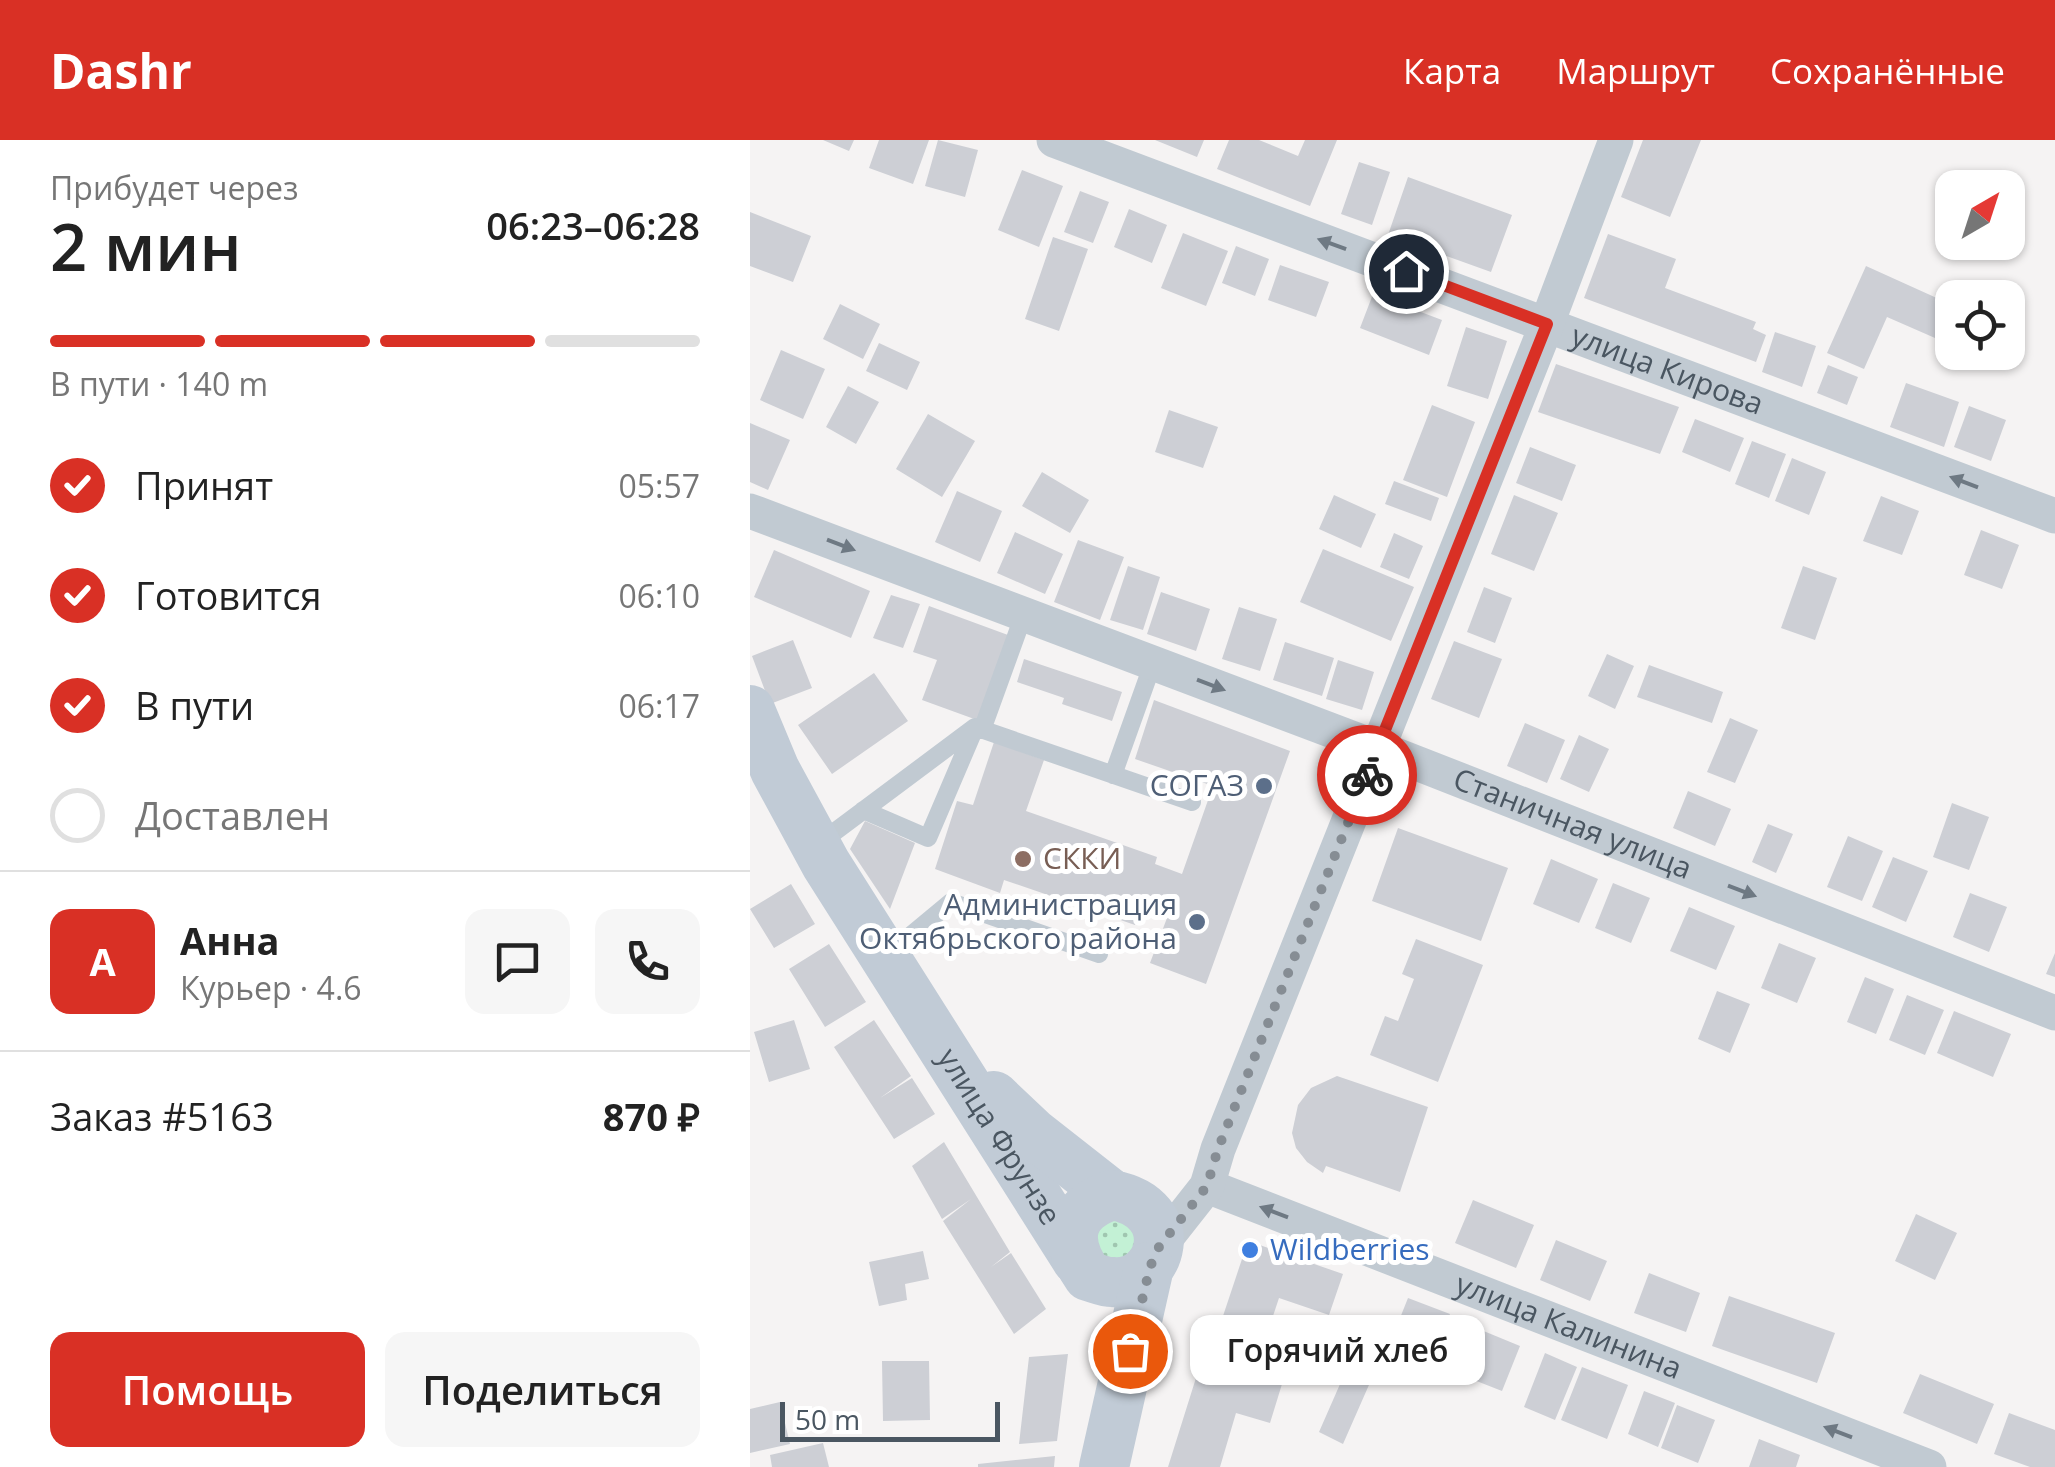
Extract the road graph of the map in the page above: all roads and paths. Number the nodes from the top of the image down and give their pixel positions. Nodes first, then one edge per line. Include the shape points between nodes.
1 (1054, 140) edge
2 (1616, 140) edge
3 (1547, 324) junction
4 (750, 511) edge
5 (2055, 516) edge
6 (1024, 614) junction
7 (1153, 663) junction
8 (750, 710) edge
9 (979, 729) junction
10 (1378, 748) junction
11 (1113, 775) junction
12 (1192, 802) dead end
13 (863, 810) junction
14 (816, 846) junction
15 (1099, 954) dead end
16 (886, 956) junction
17 (922, 1012) junction
18 (2055, 1014) edge
19 (1207, 1186) junction
20 (1122, 1197) junction
21 (1154, 1257) junction
22 (1083, 1268) junction
23 (1091, 1467) edge
24 (1104, 1467) edge
25 (1929, 1467) edge

3 -> 1 street, улица Кирова
2 - 3 street
5 -> 3 street, улица Кирова
3 - 10 street
4 -> 6 street, Станичная улица
6 - 7 street, Станичная улица
6 - 9 lane
7 -> 10 street, Станичная улица
7 - 11 lane
8 - 14 main road, улица Фрунзе
9 - 11 lane
9 - 13 lane
9 - 13 lane via 928,838
10 -> 18 street, Станичная улица
10 - 19 street
11 - 12 lane
13 - 14 lane
14 - 16 main road, улица Фрунзе
15 - 16 lane via 951,902
16 - 17 main road, улица Фрунзе
17 - 20 main road, улица Фрунзе via 1033,1133
17 - 22 main road, улица Фрунзе
19 - 20 street
19 - 21 street
25 -> 19 street, улица Калинина
20 - 21 main road via 1149,1211 1159,1230
20 - 22 main road via 1092,1202 1076,1218 1072,1238
21 - 22 main road via 1133,1280 1114,1283
21 - 24 main road
22 - 23 main road via 1099,1305 1102,1338

